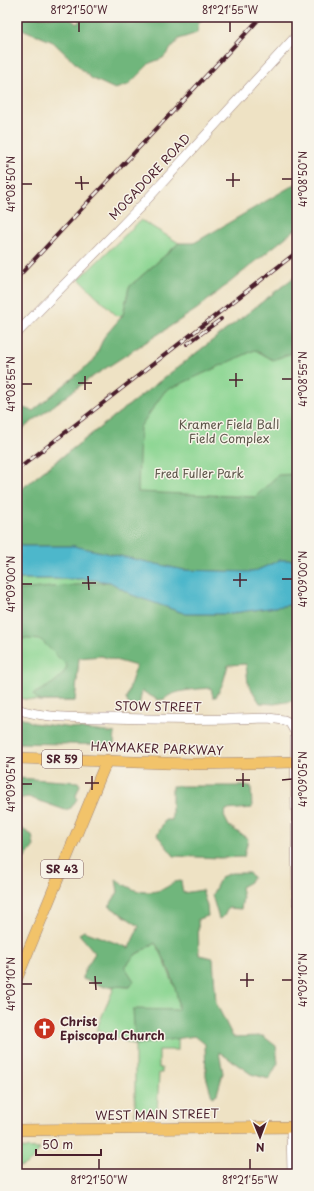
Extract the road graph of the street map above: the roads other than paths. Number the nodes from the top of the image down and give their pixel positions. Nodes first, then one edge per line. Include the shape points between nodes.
1 (297, 35) edge
2 (17, 333) edge
3 (17, 709) edge
4 (294, 722) edge
5 (17, 758) edge
6 (107, 760) junction
7 (296, 762) edge
8 (297, 903) edge
9 (17, 978) edge
10 (294, 1127) edge
11 (17, 1130) edge
12 (292, 1174) edge

1 - 2 street, MOGADORE ROAD via 142,205
3 - 4 street, STOW STREET via 32,714 65,717 164,720 268,718
4 - 7 street
5 - 6 main road, HAYMAKER PARKWAY / SR 59
6 - 7 main road, HAYMAKER PARKWAY / SR 59 via 194,764
6 - 9 main road, SR 43
7 - 8 street
10 - 11 main road, WEST MAIN STREET
10 - 12 street

